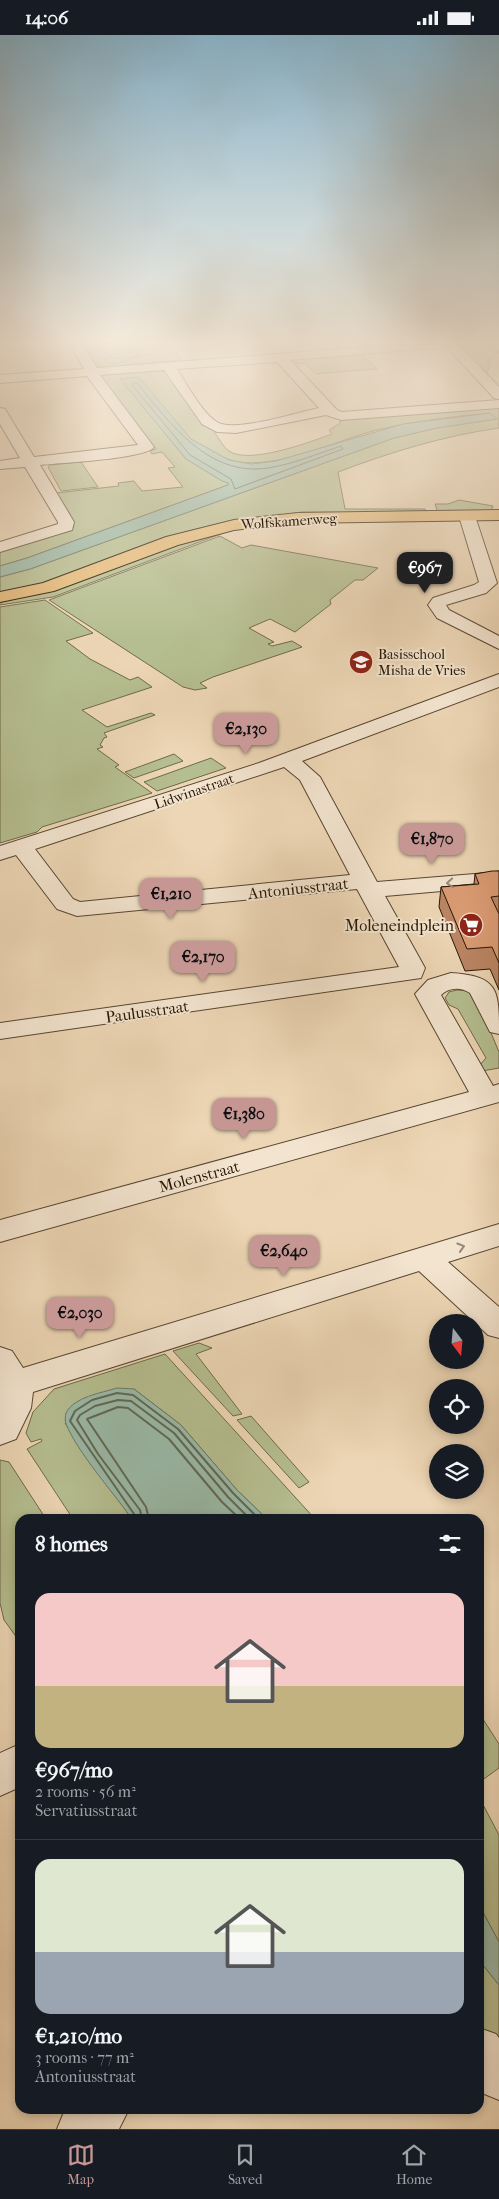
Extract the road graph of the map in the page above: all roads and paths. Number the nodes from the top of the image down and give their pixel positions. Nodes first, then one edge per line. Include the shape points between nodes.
1 (18, 443) edge
2 (144, 443) edge
3 (30, 462) junction
4 (0, 465) edge
5 (499, 515) edge
6 (467, 516) junction
7 (0, 547) edge
8 (0, 597) edge
9 (499, 643) edge
10 (497, 683) edge
11 (287, 759) junction
12 (11, 850) edge
13 (499, 879) edge
14 (367, 886) junction
15 (499, 1026) edge
16 (0, 1031) edge
17 (492, 1095) edge
18 (0, 1231) edge
19 (499, 1235) edge
20 (424, 1258) junction
21 (499, 1326) edge
22 (8, 1371) edge
23 (2, 1430) edge
24 (15, 1766) edge
25 (0, 1776) edge
26 (484, 2057) edge
27 (499, 2076) edge
28 (99, 2114) edge
29 (81, 2129) edge

1 - 3 street
2 - 3 street via 146,447 136,451
3 - 4 street
3 - 7 street via 66,527
5 - 6 main road, Wolfskamerweg
6 - 8 main road, Wolfskamerweg via 298,518 234,525 172,541 48,587
6 - 9 street via 488,583 437,605 443,615
10 - 11 street, Lidwinastraat
11 - 12 street, Lidwinastraat
11 - 14 street via 309,777
12 - 14 street, Antoniusstraat via 65,904 77,909
13 -> 14 street
14 - 16 street, Paulusstraat via 412,973
15 - 17 street, Molenstraat via 481,988 470,982 452,981 437,985 428,994
17 - 18 street, Molenstraat
20 -> 19 street
20 - 21 street
20 - 22 street via 158,1340
22 - 23 street via 18,1397
24 - 25 street
26 - 27 street
28 - 29 street

